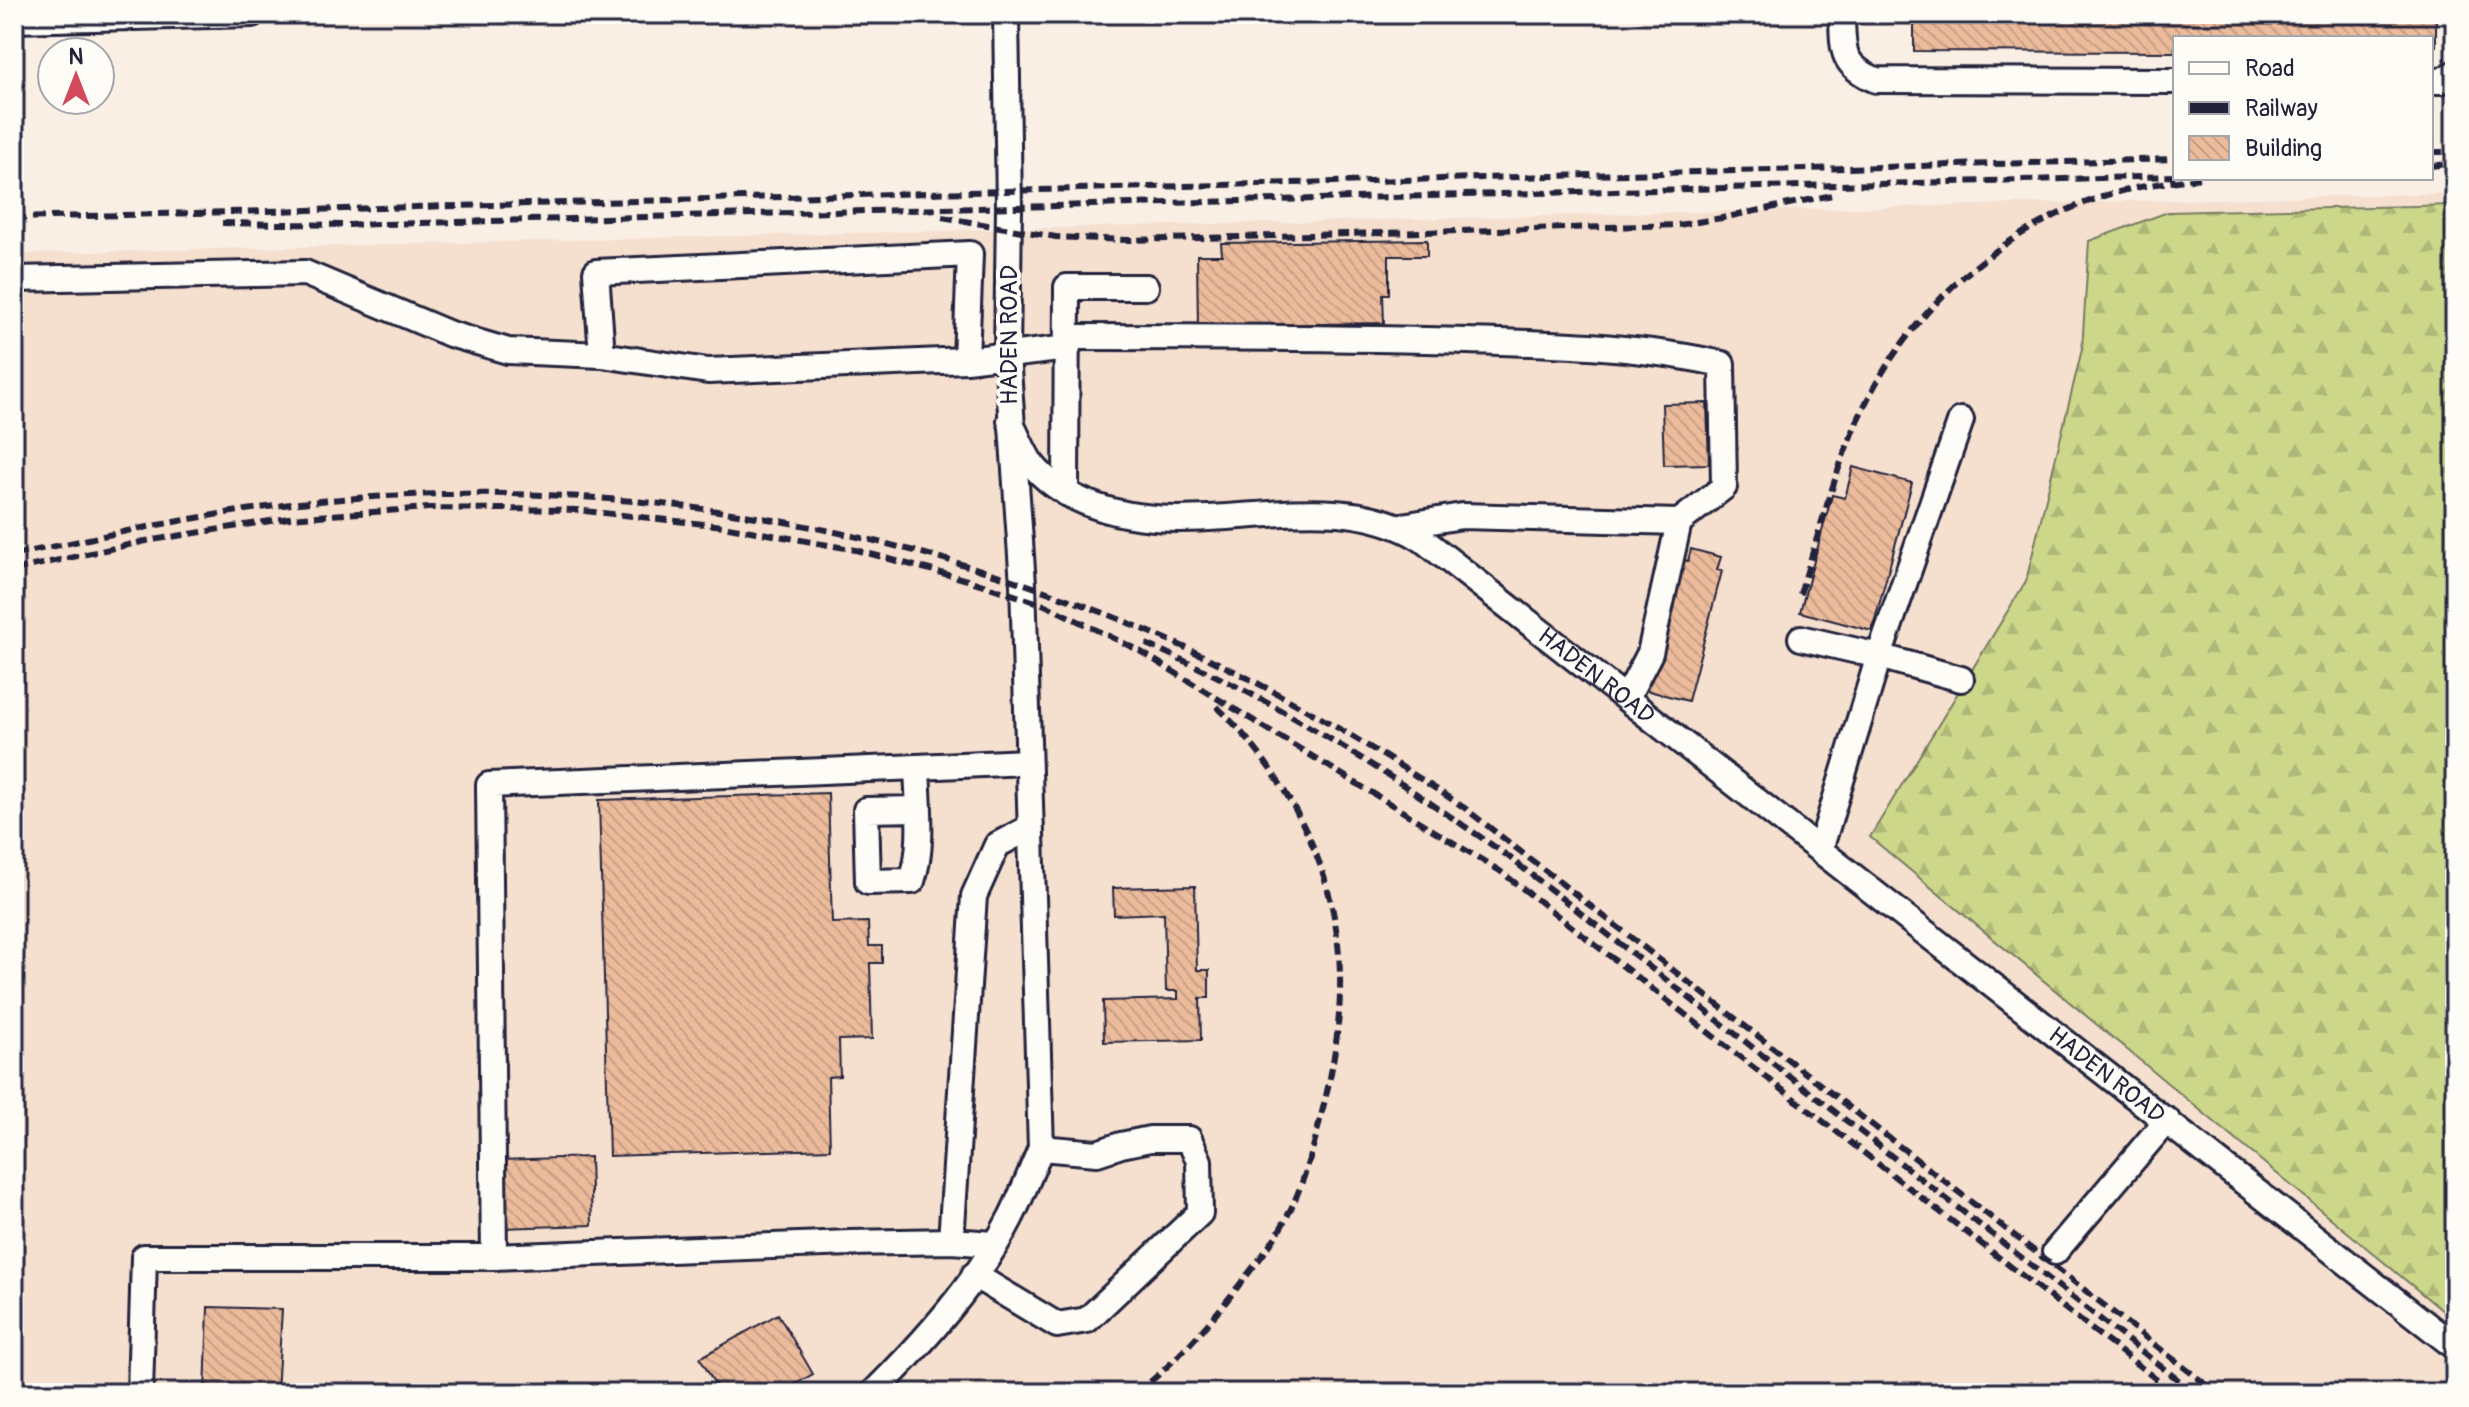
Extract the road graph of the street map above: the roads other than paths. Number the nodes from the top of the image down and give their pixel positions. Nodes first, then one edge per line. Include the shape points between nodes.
1 (252, 14) edge
2 (1006, 14) edge
3 (1842, 14) edge
4 (205, 15) edge
5 (14, 20) edge
6 (2455, 73) edge
7 (2173, 81) edge
8 (2433, 81) edge
9 (14, 279) edge
10 (1146, 287) dead end
11 (1068, 342) junction
12 (602, 355) junction
13 (1007, 355) junction
14 (966, 360) junction
15 (1961, 420) dead end
16 (1010, 421) junction
17 (1066, 493) junction
18 (1679, 522) junction
19 (1402, 526) junction
20 (1801, 638) dead end
21 (1879, 656) junction
22 (1961, 679) dead end
23 (1627, 697) junction
24 (1027, 762) junction
25 (917, 767) junction
26 (918, 809) dead end
27 (1029, 828) junction
28 (1820, 850) junction
29 (2167, 1120) junction
30 (1041, 1148) junction
31 (951, 1241) junction
32 (994, 1244) junction
33 (2055, 1252) dead end
34 (494, 1257) junction
35 (974, 1275) junction
36 (2455, 1347) edge
37 (140, 1393) edge
38 (873, 1393) edge

1 - 4 street
2 - 13 street, HADEN ROAD
3 - 7 street via 1848,63 1876,80
4 - 5 street
6 - 8 street
9 - 12 street via 305,273 450,334 508,351
10 - 11 street via 1067,287
11 - 13 street
11 - 17 street
11 - 18 street via 1361,338 1602,346 1722,364 1724,487
12 - 14 street via 708,371
12 - 14 street via 596,272 970,254
13 - 14 street
13 - 16 street, HADEN ROAD
15 - 21 street
16 - 17 street, HADEN ROAD via 1030,461
16 - 24 street via 1023,584
17 - 19 street, HADEN ROAD via 1139,518 1328,512
18 - 19 street via 1462,516
18 - 23 street via 1650,653
19 - 23 street, HADEN ROAD
20 - 21 street
21 - 22 street
21 - 28 street
23 - 28 street, HADEN ROAD
24 - 25 street
24 - 27 street
25 - 26 street
25 - 34 street via 489,785
27 - 30 street
27 - 31 street via 997,845 974,896
28 - 29 street, HADEN ROAD
29 - 33 street
29 - 36 street, HADEN ROAD
30 - 32 street
30 - 35 street via 1097,1153 1150,1139 1189,1139 1199,1161 1200,1213 1087,1320 1057,1325
31 - 32 street
31 - 34 street
32 - 35 street
34 - 37 street via 144,1257
35 - 38 street

